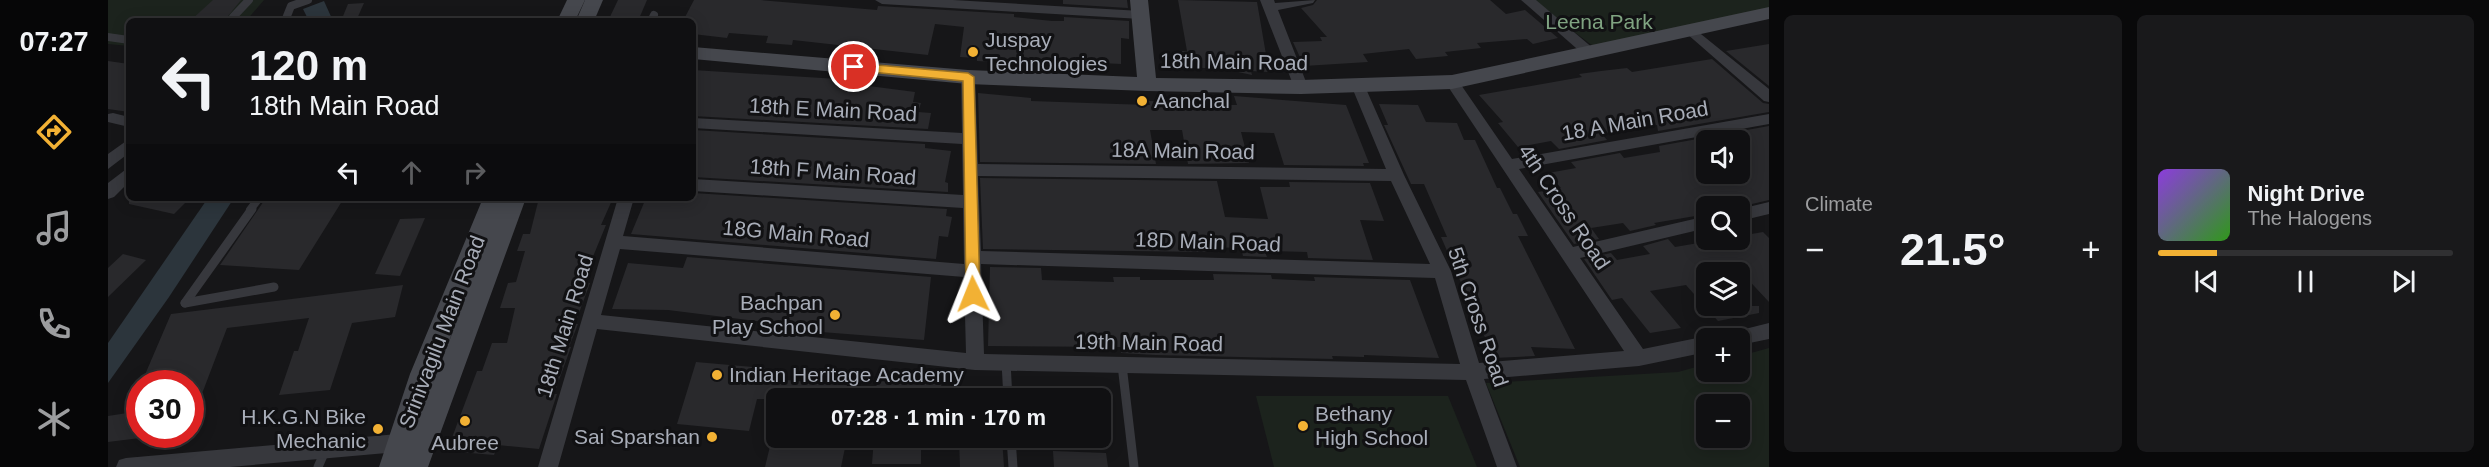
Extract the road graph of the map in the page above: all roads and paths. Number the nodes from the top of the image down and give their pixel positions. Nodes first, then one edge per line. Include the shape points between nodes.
1 (249, 0) edge
2 (308, 0) edge
3 (576, 0) edge
4 (594, 0) edge
5 (882, 0) edge
6 (1308, 0) edge
7 (1527, 0) edge
8 (1268, 4) edge
9 (1054, 6) edge
10 (1140, 8) edge
11 (1767, 16) edge
12 (233, 17) dead end
13 (286, 18) edge
14 (567, 18) edge
15 (586, 18) edge
16 (1691, 30) junction
17 (108, 38) edge
18 (126, 40) edge
19 (1589, 52) junction
20 (696, 53) edge
21 (968, 77) junction
22 (1452, 82) junction
23 (1147, 84) junction
24 (1358, 85) junction
25 (1301, 87) junction
26 (1769, 97) edge
27 (113, 118) dead end
28 (1769, 119) edge
29 (126, 121) edge
30 (696, 123) edge
31 (970, 139) junction
32 (126, 147) edge
33 (108, 163) edge
34 (1508, 165) junction
35 (970, 170) junction
36 (1395, 175) junction
37 (126, 176) edge
38 (696, 184) edge
39 (108, 193) edge
40 (257, 201) edge
41 (493, 201) edge
42 (514, 201) edge
43 (625, 201) edge
44 (971, 202) junction
45 (1769, 208) edge
46 (1750, 213) edge
47 (1696, 225) edge
48 (615, 242) junction
49 (1569, 254) junction
50 (972, 264) junction
51 (1443, 272) junction
52 (274, 287) dead end
53 (590, 321) junction
54 (1769, 331) edge
55 (1750, 335) edge
56 (1696, 346) edge
57 (1639, 358) junction
58 (975, 362) junction
59 (1006, 362) junction
60 (1122, 365) junction
61 (1472, 372) junction
62 (1007, 388) edge
63 (411, 441) junction
64 (326, 448) junction
65 (1011, 448) edge
66 (126, 467) edge
67 (318, 467) edge
68 (393, 467) edge
69 (414, 467) edge
70 (548, 467) edge
71 (1012, 467) edge
72 (1134, 467) edge
73 (1507, 467) edge

1 - 12 lane
2 - 13 lane via 291,6
3 - 14 street
4 - 15 street
5 - 9 street
6 - 8 street
7 - 19 street
8 - 25 street
9 - 10 street
10 - 23 street
11 - 16 street, 18th Main Road
16 - 19 street, 18th Main Road
16 - 26 street
17 - 18 street
19 - 22 street, 18th Main Road
20 - 21 street, 18th Main Road
21 - 23 street, 18th Main Road
21 - 31 street
22 - 24 street, 18th Main Road
22 - 34 street, 4th Cross Road
23 - 25 street, 18th Main Road
24 - 25 street, 18th Main Road
24 - 36 street, 5th Cross Road
27 - 29 street
28 - 34 street, 18 A Main Road
30 - 31 street, 18th E Main Road
31 - 35 street
32 - 33 street
34 - 49 street, 4th Cross Road
35 - 36 street, 18A Main Road
35 - 44 street
36 - 51 street, 5th Cross Road
37 - 39 street
38 - 44 street, 18th F Main Road
40 - 52 lane via 185,303
41 - 63 street, Srinivagilu Main Road via 423,374
42 - 63 street, Srinivagilu Main Road
43 - 48 street, 18th Main Road
44 - 50 street
45 - 46 street
47 - 49 street
48 - 50 street, 18G Main Road
48 - 53 street, 18th Main Road
49 - 57 street, 4th Cross Road
50 - 51 street, 18D Main Road
50 - 58 street
51 - 61 street, 5th Cross Road
53 - 58 street, 19th Main Road
53 - 70 street, 18th Main Road
54 - 55 street
56 - 57 street, 19th Main Road
57 - 61 street, 19th Main Road
58 - 59 street, 19th Main Road
59 - 60 street, 19th Main Road
59 - 62 lane
60 - 61 street, 19th Main Road
60 - 72 lane
61 - 73 street, 5th Cross Road
63 - 64 street
63 - 68 street, Srinivagilu Main Road
63 - 69 street, Srinivagilu Main Road
64 - 66 street
64 - 67 lane
65 - 71 lane

